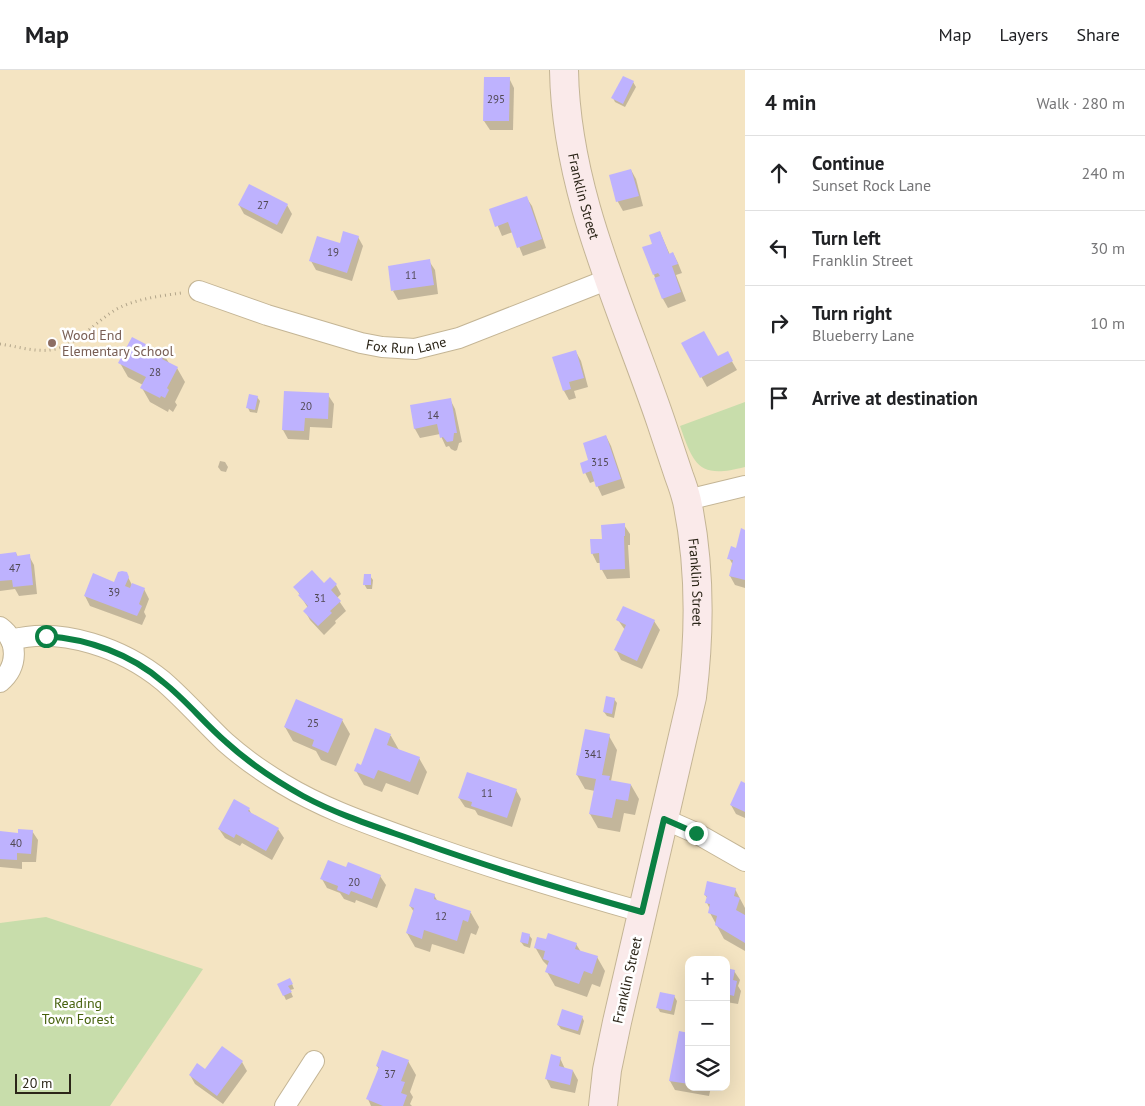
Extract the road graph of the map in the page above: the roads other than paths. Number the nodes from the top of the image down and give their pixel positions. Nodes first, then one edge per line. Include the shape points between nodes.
1 (564, 70) edge
2 (609, 279) junction
3 (200, 291) road end
4 (745, 486) edge
5 (687, 500) junction
6 (6, 634) edge
7 (0, 682) edge
8 (664, 819) junction
9 (745, 861) edge
10 (642, 912) junction
11 (314, 1061) dead end
12 (285, 1106) edge
13 (603, 1106) edge

1 - 2 main road, Franklin Street via 571,148 587,215
2 - 3 street, Fox Run Lane via 459,338 415,349 361,343
2 - 5 main road, Franklin Street
4 - 5 street
5 - 8 main road, Franklin Street via 696,584 697,644 690,707
6 - 7 street via 14,653 12,666
6 - 10 street via 60,637 82,642 139,665 163,681 226,742 266,773 327,808 500,870
8 - 9 street
8 - 10 main road, Franklin Street
10 - 13 main road, Franklin Street via 607,1070
11 - 12 street

